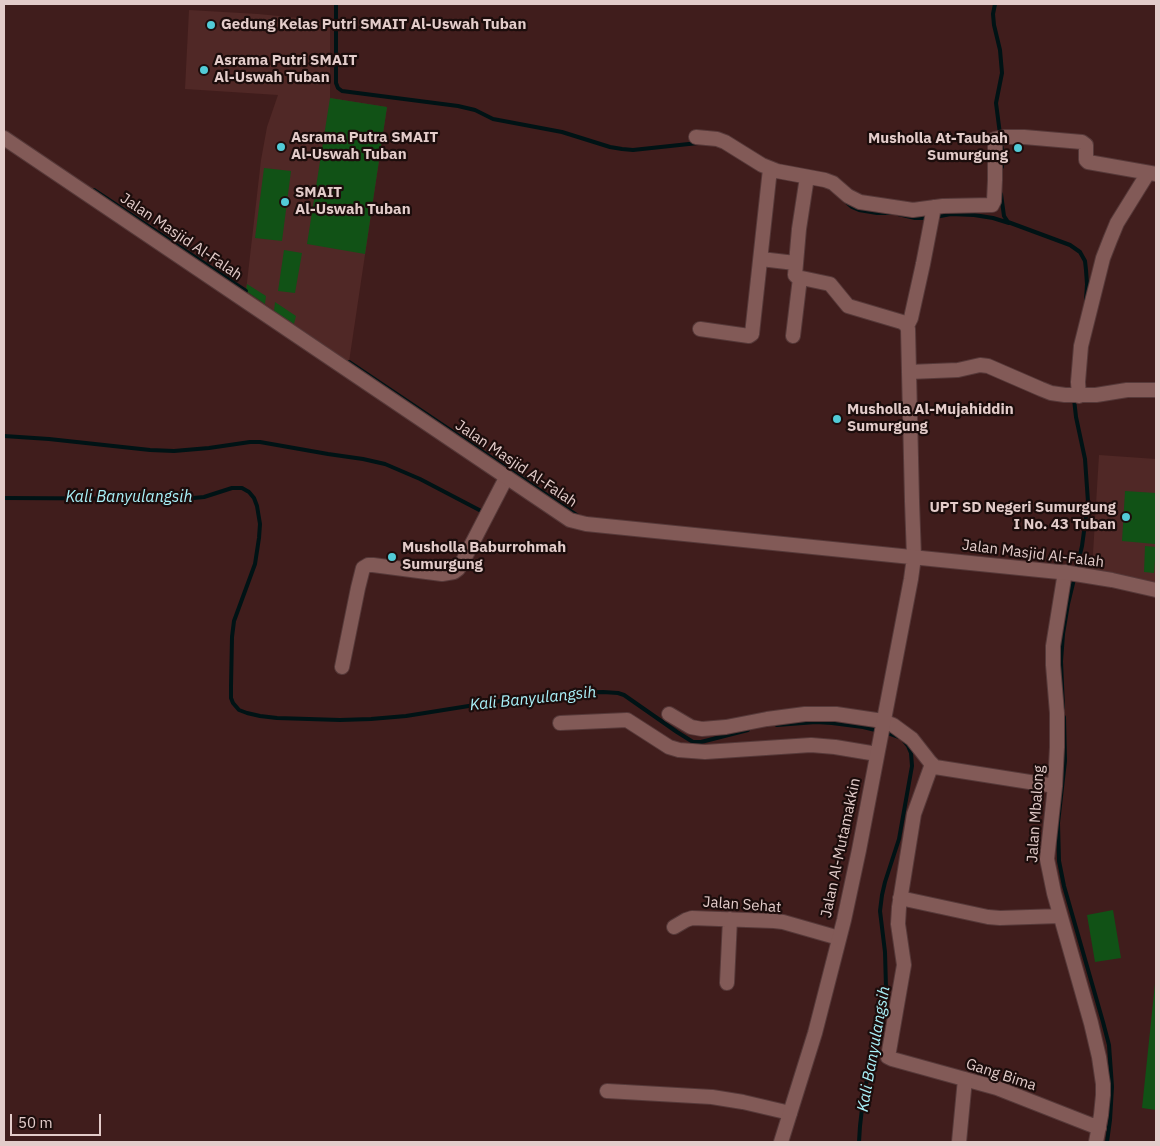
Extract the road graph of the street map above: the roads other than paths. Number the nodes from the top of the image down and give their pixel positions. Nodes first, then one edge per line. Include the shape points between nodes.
1 (696, 137) dead end
2 (4, 138) edge
3 (769, 173) junction
4 (1152, 174) edge
5 (806, 181) junction
6 (932, 214) junction
7 (760, 260) junction
8 (796, 263) junction
9 (800, 278) junction
10 (907, 326) junction
11 (700, 329) dead end
12 (793, 336) dead end
13 (909, 372) junction
14 (1156, 390) edge
15 (1075, 396) junction
16 (506, 478) junction
17 (914, 557) junction
18 (1072, 573) junction
19 (1156, 590) edge
20 (342, 667) dead end
21 (669, 714) dead end
22 (883, 722) junction
23 (560, 723) dead end
24 (877, 752) junction
25 (932, 764) junction
26 (1055, 786) junction
27 (900, 898) junction
28 (1060, 916) junction
29 (730, 919) junction
30 (674, 927) dead end
31 (839, 938) junction
32 (727, 983) dead end
33 (964, 1079) junction
34 (607, 1091) dead end
35 (790, 1113) junction
36 (1098, 1135) edge
37 (781, 1142) edge
38 (959, 1142) edge

1 - 3 street via 725,142
2 - 16 street, Jalan Masjid Al-Falah
3 - 5 street via 781,173
3 - 7 street
4 - 6 street via 1088,162 1082,142 1024,137 995,139 993,204 943,206
4 - 15 street via 1114,228 1103,258 1081,346
5 - 6 street via 828,181 854,199 869,204
5 - 8 street
6 - 10 street
7 - 8 street
7 - 11 street via 752,335
8 - 9 street via 795,275
9 - 10 street via 830,284 848,306
9 - 12 street
10 - 13 street, Jalan Al-Mutamakkin
13 - 15 street via 988,366 1055,394
13 - 17 street, Jalan Al-Mutamakkin
14 - 15 street
16 - 17 street, Jalan Masjid Al-Falah via 565,518 580,524
16 - 20 street via 463,561 454,572 442,574 373,565 363,568
17 - 18 street, Jalan Masjid Al-Falah
17 - 22 street, Jalan Al-Mutamakkin
18 - 19 street, Jalan Masjid Al-Falah
18 - 26 street, Jalan Mbalong via 1053,653 1058,723
21 - 22 street via 691,727 702,729 805,714 836,714
22 - 24 street, Jalan Al-Mutamakkin
22 - 25 street via 911,738
23 - 24 street via 626,720 679,750 705,752 811,745
24 - 31 street, Jalan Al-Mutamakkin
25 - 26 street
25 - 27 street via 914,814
26 - 28 street, Jalan Mbalong via 1047,859
27 - 28 street via 988,917
27 - 33 street, Gang Bima via 898,920 904,968 888,1057
28 - 36 street, Jalan Mbalong via 1100,1057 1103,1095
29 - 30 street, Jalan Sehat via 690,918
29 - 31 street, Jalan Sehat via 776,921
29 - 32 street
31 - 35 street, Jalan Al-Mutamakkin via 815,1033
33 - 36 street, Gang Bima via 998,1088
33 - 38 street
34 - 35 street via 712,1097
35 - 37 street, Jalan Al-Mutamakkin

